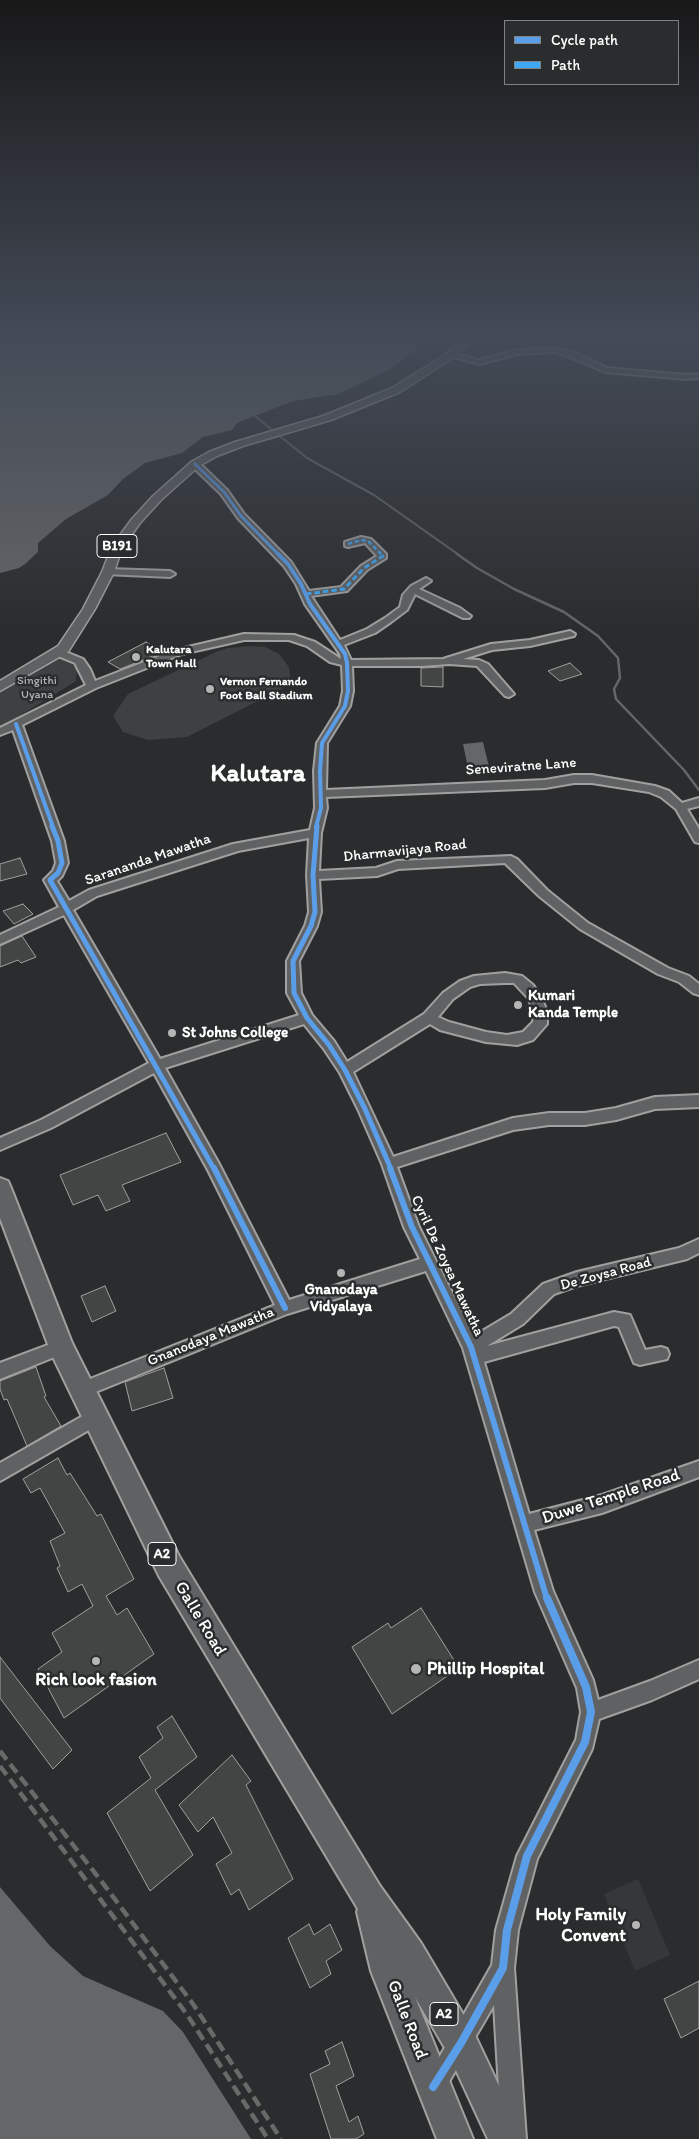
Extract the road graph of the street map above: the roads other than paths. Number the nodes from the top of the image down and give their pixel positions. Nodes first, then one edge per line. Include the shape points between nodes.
1 (263, 438) edge
2 (195, 464) junction
3 (348, 544) dead end
4 (108, 572) junction
5 (170, 574) dead end
6 (426, 581) dead end
7 (414, 590) junction
8 (306, 594) junction
9 (466, 616) dead end
10 (570, 634) dead end
11 (338, 644) junction
12 (57, 652) junction
13 (444, 662) junction
14 (347, 663) junction
15 (92, 686) junction
16 (0, 687) edge
17 (509, 694) dead end
18 (16, 724) junction
19 (0, 732) edge
20 (320, 794) junction
21 (699, 802) edge
22 (680, 806) junction
23 (314, 833) junction
24 (699, 839) edge
25 (313, 875) junction
26 (66, 909) junction
27 (0, 940) edge
28 (699, 991) edge
29 (307, 1018) junction
30 (429, 1018) junction
31 (157, 1064) junction
32 (345, 1070) junction
33 (699, 1101) edge
34 (0, 1144) edge
35 (389, 1164) junction
36 (0, 1188) edge
37 (699, 1246) edge
38 (429, 1263) junction
39 (285, 1308) junction
40 (61, 1346) junction
41 (473, 1352) junction
42 (661, 1354) dead end
43 (0, 1371) edge
44 (81, 1390) junction
45 (95, 1417) junction
46 (699, 1469) edge
47 (0, 1473) edge
48 (523, 1524) junction
49 (699, 1669) edge
50 (591, 1712) junction
51 (369, 1897) junction
52 (503, 1968) junction
53 (461, 2042) junction
54 (433, 2087) junction
55 (455, 2139) edge
56 (506, 2139) edge
57 (514, 2139) edge

1 - 2 main road, B191 via 213,454
2 - 4 main road, B191 via 136,521 116,548
2 - 8 street, Cyril De Zoysa Mawatha via 288,564
3 - 8 street via 368,541 383,556 364,568 344,589
4 - 5 street
4 - 12 main road, B191 via 89,608
6 - 7 street
7 - 9 street
7 - 11 street via 408,595 404,608 388,620
8 - 11 street, Cyril De Zoysa Mawatha
10 - 13 street via 491,647
11 - 14 street, Cyril De Zoysa Mawatha
12 - 15 street via 79,660
12 - 16 main road, B191
13 - 14 street
13 - 17 street via 478,663
14 - 15 street via 334,660 311,644 290,638 244,637 179,652
14 - 20 street, Cyril De Zoysa Mawatha via 345,706 322,743
15 - 18 street
18 - 19 street
18 - 26 street via 58,841 62,864 50,880
20 - 22 street, Seneviratne Lane via 592,779 651,789 665,794
20 - 23 street, Cyril De Zoysa Mawatha via 321,808
21 - 22 street
22 - 24 street, Seneviratne Lane
23 - 25 street, Cyril De Zoysa Mawatha
23 - 26 street, Sarananda Mawatha via 237,847 93,893
25 - 28 street, Dharmavijaya Road via 376,872 397,865 507,859 514,862 542,893 584,926 663,971 684,979
25 - 29 street, Cyril De Zoysa Mawatha via 315,912 293,961 294,993
26 - 27 street, Sarananda Mawatha
26 - 31 street
29 - 31 street
29 - 32 street, Cyril De Zoysa Mawatha
30 - 30 street via 486,1038 507,1040 528,1036 540,1024 536,998 517,979 505,978 479,979 465,984 448,996
30 - 32 street
31 - 34 street via 46,1124
31 - 39 street
32 - 35 street, Cyril De Zoysa Mawatha
33 - 35 street via 655,1103 600,1116 514,1124
35 - 38 street, Cyril De Zoysa Mawatha
36 - 40 highway, Galle Road / A2
37 - 41 street, De Zoysa Road via 682,1254 577,1279 549,1289 517,1319
38 - 39 street, Gnanodaya Mawatha
38 - 41 street, Cyril De Zoysa Mawatha
39 - 44 street, Gnanodaya Mawatha
40 - 43 street
40 - 44 highway, Galle Road / A2
41 - 42 street via 614,1319 624,1320 640,1358
41 - 48 street, Cyril De Zoysa Mawatha
44 - 45 highway, Galle Road / A2
45 - 47 street
45 - 51 highway, Galle Road / A2 via 169,1566
46 - 48 street, Duwe Temple Road via 602,1504
48 - 50 street, Cyril De Zoysa Mawatha via 544,1592 586,1687
49 - 50 street
50 - 52 street, Cyril De Zoysa Mawatha via 585,1742 527,1856 507,1930
51 - 53 highway, Galle Road / A2
51 - 54 highway, Galle Road / A2 via 388,1971
52 - 53 street, Cyril De Zoysa Mawatha
52 - 57 street
53 - 54 street, Cyril De Zoysa Mawatha
53 - 56 highway, Galle Road / A2
54 - 55 highway, Galle Road / A2

